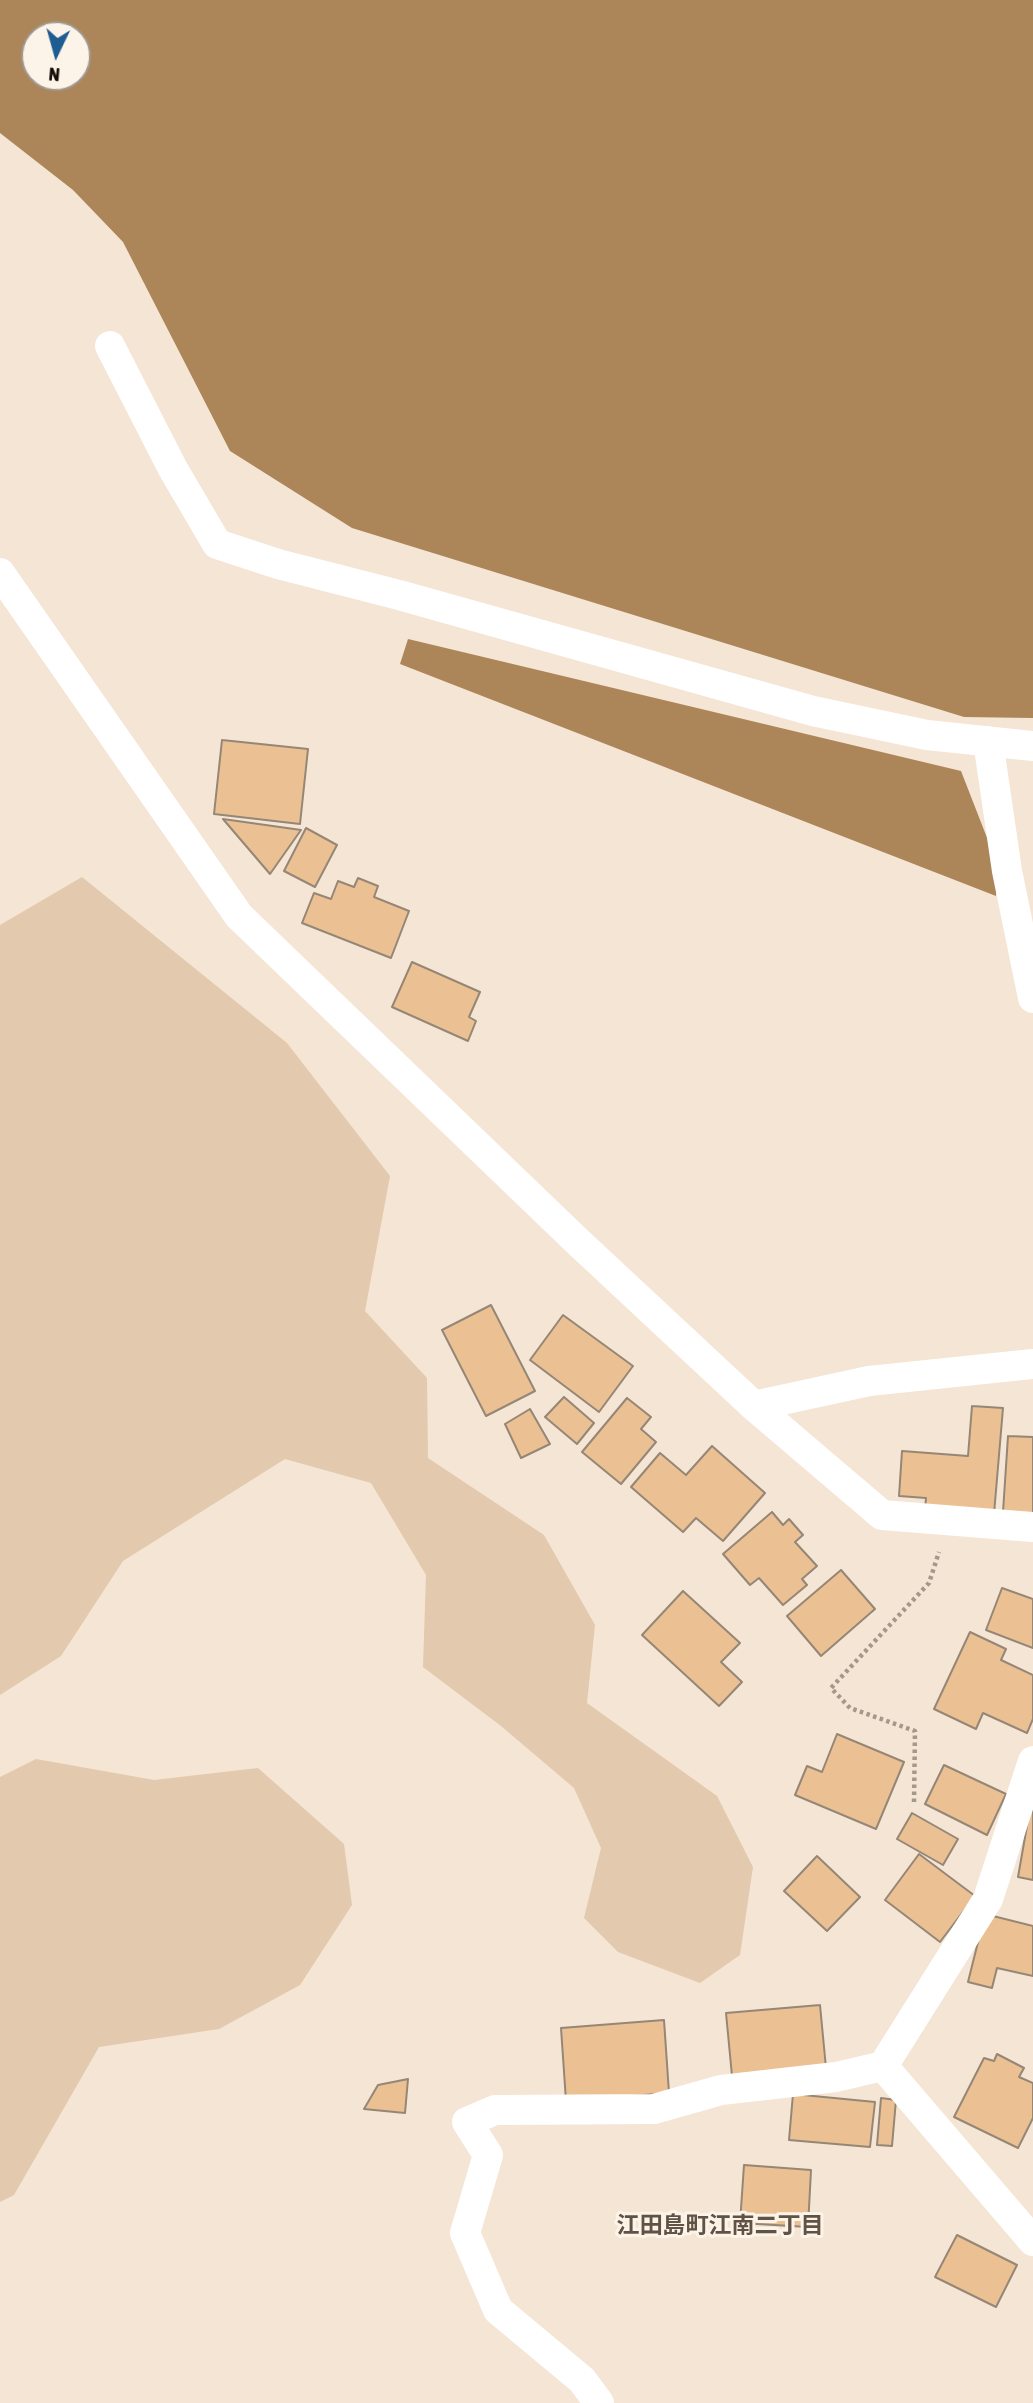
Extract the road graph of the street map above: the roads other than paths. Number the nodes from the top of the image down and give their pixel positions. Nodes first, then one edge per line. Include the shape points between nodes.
1 (110, 346) dead end
2 (0, 573) edge
3 (988, 741) junction
4 (1033, 746) edge
5 (1033, 998) edge
6 (1033, 1364) edge
7 (754, 1406) junction
8 (1033, 1527) edge
9 (1033, 1761) edge
10 (883, 2066) junction
11 (1033, 2241) edge
12 (599, 2403) edge

1 - 3 street via 217,544 813,710 927,735
2 - 7 street via 239,916
3 - 4 street
3 - 5 street via 1007,871
6 - 7 street via 869,1381
7 - 8 street via 882,1515
9 - 10 street via 988,1899
10 - 11 street
10 - 12 street via 836,2077 721,2090 654,2109 495,2110 467,2122 488,2155 465,2233 498,2310 582,2380

